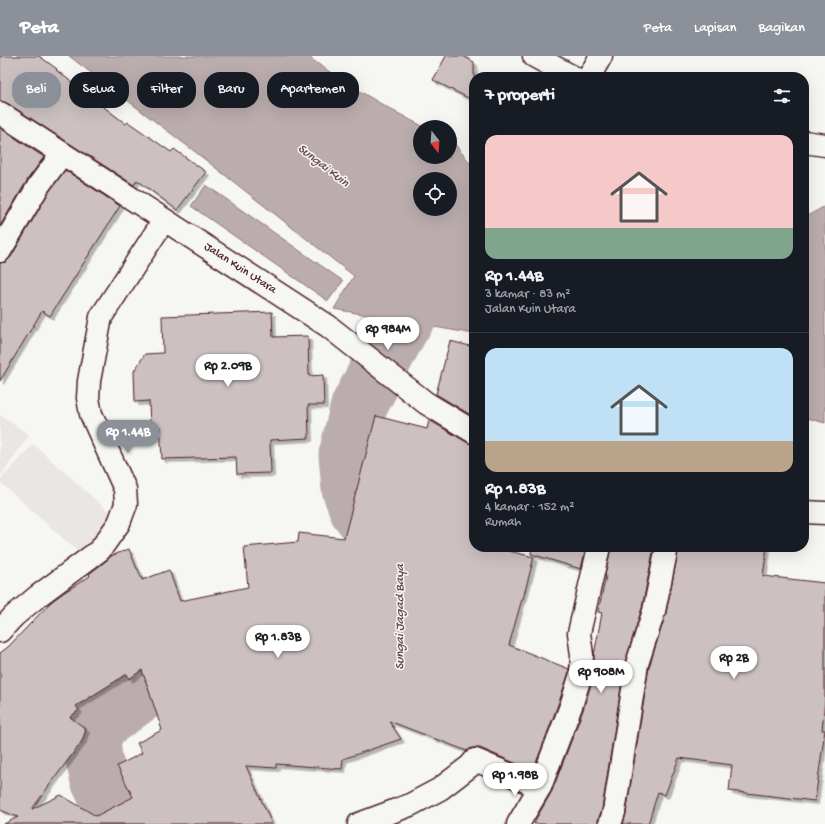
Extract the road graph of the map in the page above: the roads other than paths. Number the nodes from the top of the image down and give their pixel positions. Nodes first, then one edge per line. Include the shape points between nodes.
1 (534, 56) edge
2 (601, 56) edge
3 (564, 72) edge
4 (592, 72) edge
5 (0, 113) edge
6 (809, 143) edge
7 (825, 145) edge
8 (62, 154) junction
9 (164, 220) junction
10 (0, 251) edge
11 (469, 429) edge
12 (809, 512) edge
13 (825, 512) edge
14 (598, 552) edge
15 (666, 552) edge
16 (0, 631) edge
17 (540, 787) junction
18 (359, 824) edge
19 (518, 824) edge
20 (610, 824) edge

1 - 3 street
2 - 4 street
5 - 8 street, Jalan Kuin Utara
6 - 7 street
8 - 9 street, Jalan Kuin Utara
8 - 10 street via 39,186
9 - 11 street, Jalan Kuin Utara via 328,326 426,403
9 - 16 street via 101,317 89,381 88,398 91,414 125,489 126,504 119,523 100,550 38,596
12 - 13 street
14 - 17 street via 579,633 581,674 572,706
15 - 20 street via 654,611 637,664
17 - 18 street via 475,760 440,789 410,805
17 - 19 street

